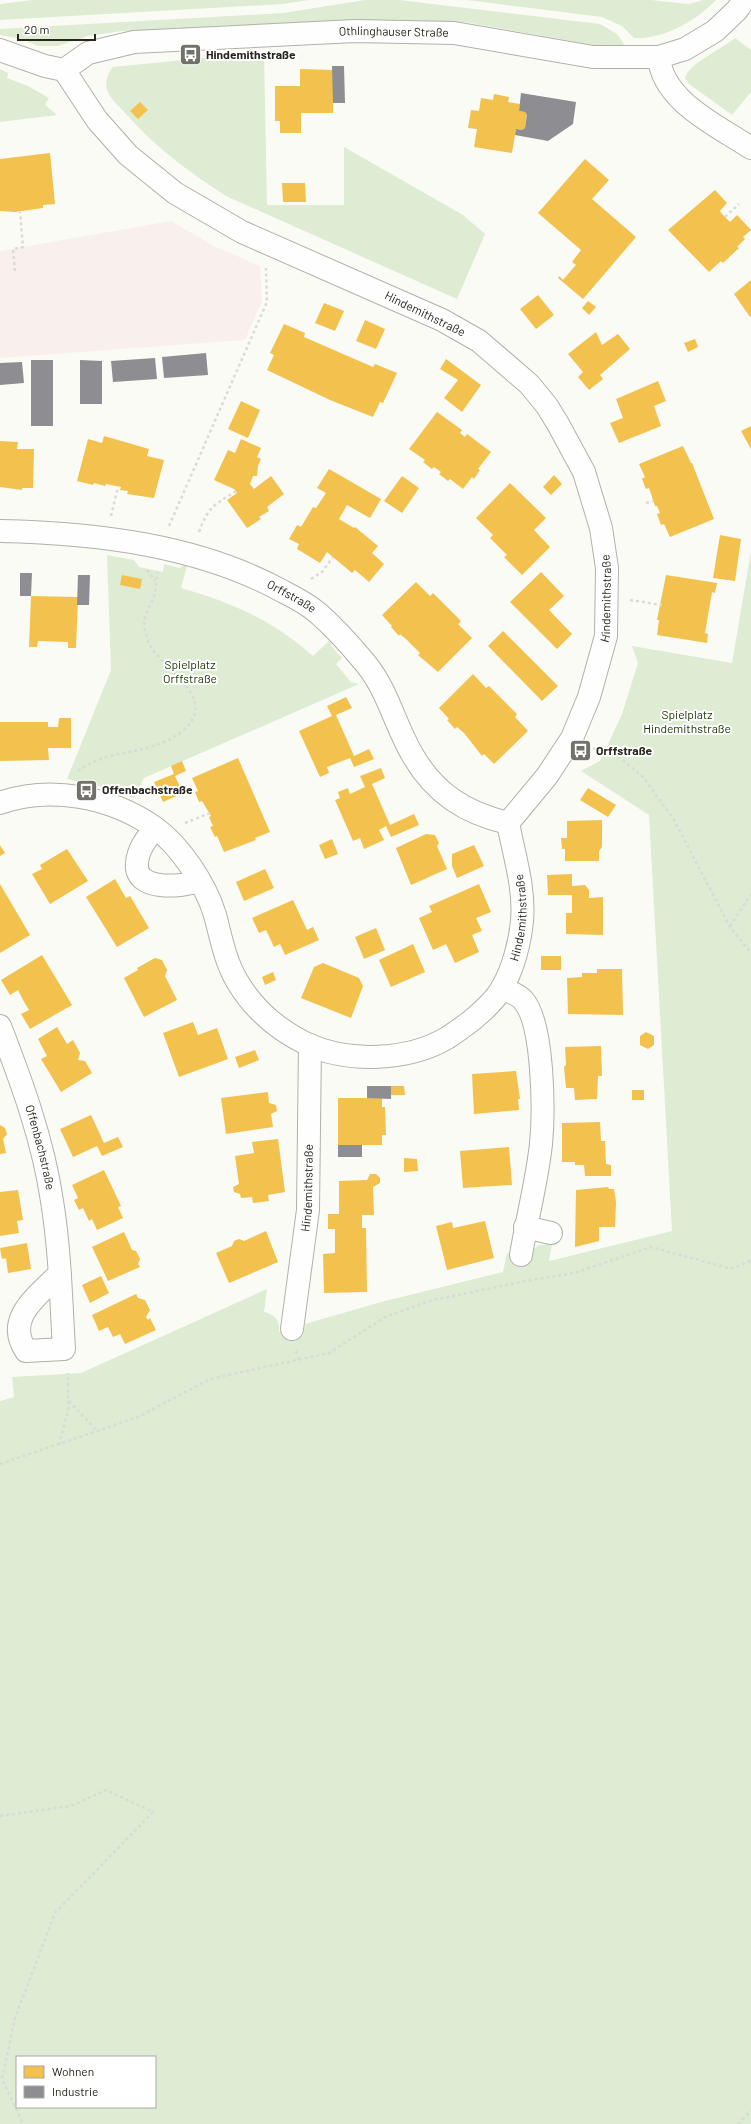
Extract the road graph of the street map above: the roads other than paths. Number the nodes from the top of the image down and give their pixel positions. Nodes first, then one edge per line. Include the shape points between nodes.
1 (744, 0) edge
2 (0, 50) edge
3 (659, 57) junction
4 (64, 70) junction
5 (751, 148) edge
6 (0, 531) edge
7 (0, 803) edge
8 (508, 823) junction
9 (156, 828) junction
10 (199, 881) junction
11 (502, 988) junction
12 (0, 1026) edge
13 (310, 1045) junction
14 (525, 1227) junction
15 (551, 1233) dead end
16 (521, 1256) dead end
17 (60, 1273) dead end
18 (292, 1330) dead end

1 - 3 street, Othlinghauser Straße via 715,31 685,49
2 - 4 street
3 - 4 street, Othlinghauser Straße via 593,58 454,33 355,31 134,42 88,53
3 - 5 street via 665,79 680,100
4 - 8 street, Hindemithstraße via 97,120 128,155 188,202 242,232 442,320 479,341 529,384 547,406 584,472 601,528 608,600 606,636 589,697 572,738 547,776
6 - 8 street, Orffstraße via 88,536 161,558 248,573 297,599 318,613 368,666 395,714 412,754 445,796 490,819
7 - 9 street, Hindemithstraße via 24,797 65,796 103,802
8 - 11 street, Hindemithstraße via 523,910 513,965
9 - 10 street, Hindemithstraße via 182,856
9 - 10 street via 141,847 137,860 143,879 152,884 171,886
10 - 13 street, Hindemithstraße via 210,900 223,948 243,990 257,1009 275,1025
11 - 13 street, Hindemithstraße via 476,1016 447,1038 402,1054 338,1054
11 - 14 street via 518,995 524,1001 535,1026 539,1052 542,1086 541,1144
12 - 17 street, Offenbachstraße via 24,1087 40,1141 52,1199
13 - 18 street, Hindemithstraße via 308,1210
14 - 15 street
14 - 16 street

